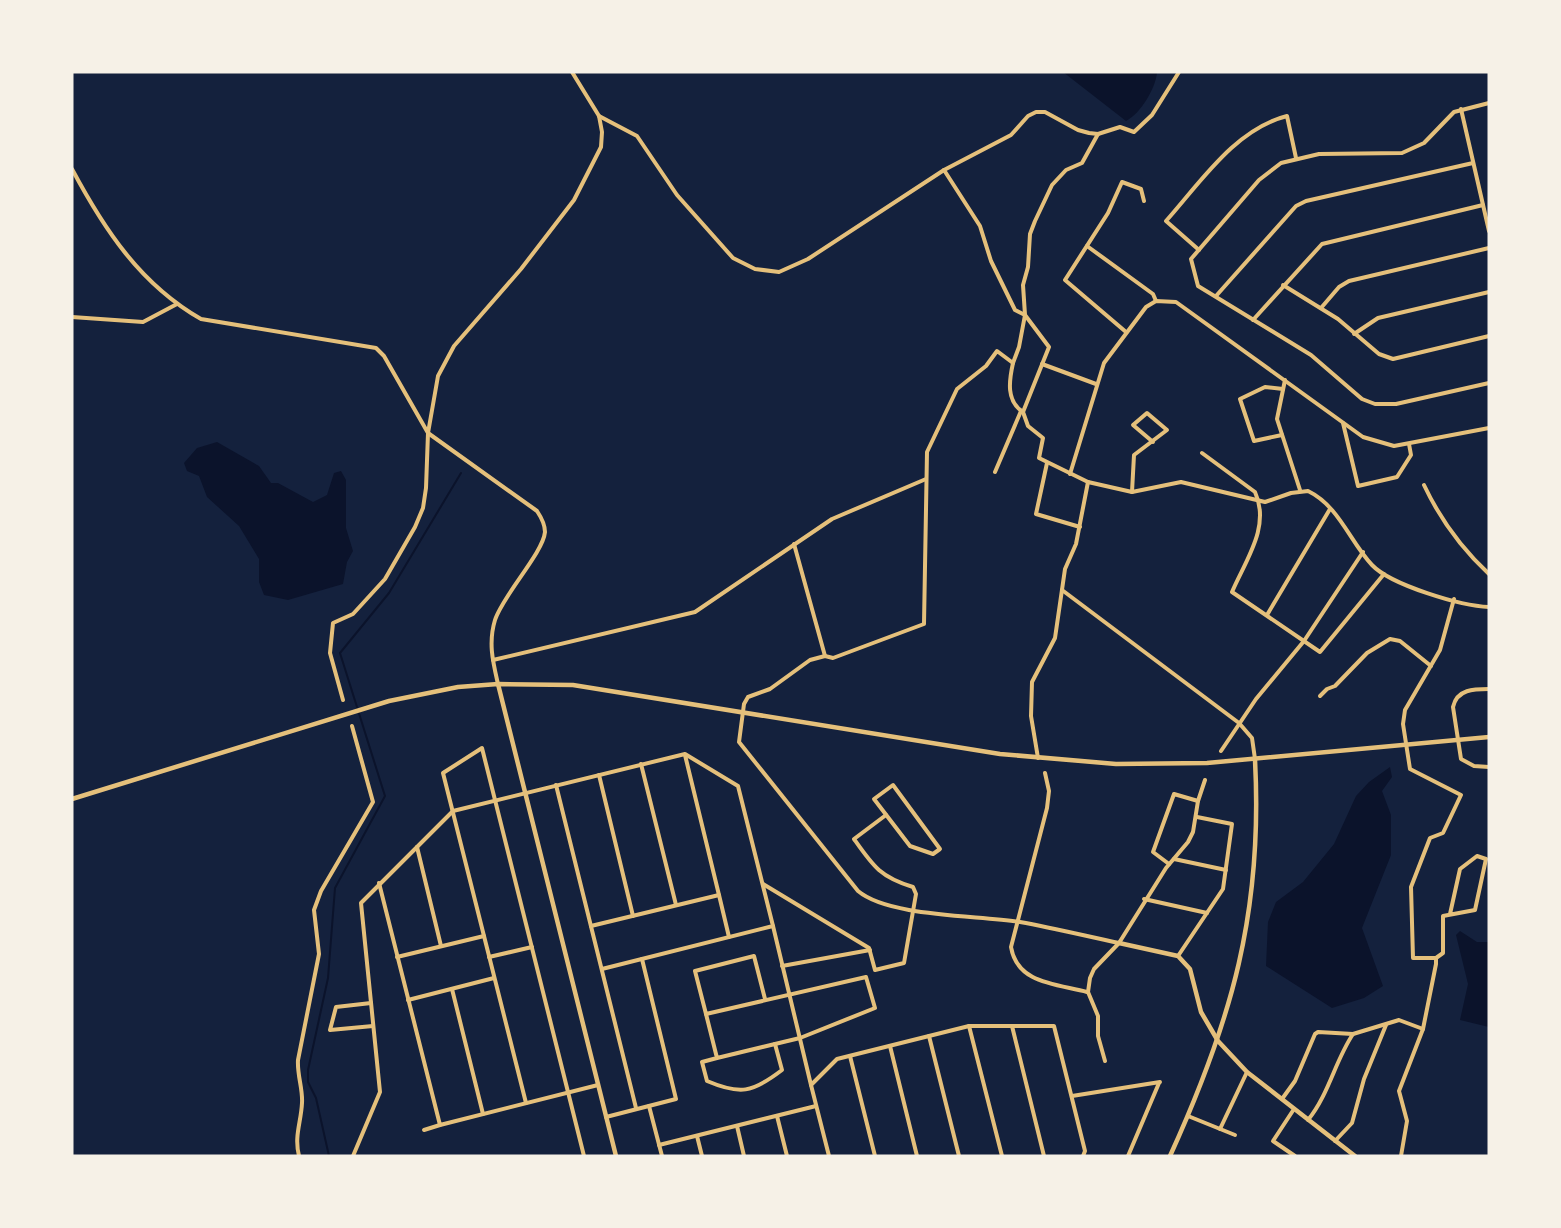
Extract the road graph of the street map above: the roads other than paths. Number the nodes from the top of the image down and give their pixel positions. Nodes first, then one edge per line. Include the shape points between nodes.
1 (572, 72) edge
2 (1179, 72) edge
3 (1489, 103) edge
4 (1461, 109) junction
5 (599, 116) junction
6 (1098, 134) junction
7 (1296, 158) junction
8 (1473, 163) junction
9 (72, 169) edge
10 (944, 170) junction
11 (1144, 201) dead end
12 (1483, 205) junction
13 (1489, 231) edge
14 (1087, 246) junction
15 (1489, 248) edge
16 (1199, 250) junction
17 (1283, 285) junction
18 (1489, 292) edge
19 (1216, 296) junction
20 (1156, 301) junction
21 (177, 304) junction
22 (1321, 308) junction
23 (1025, 315) junction
24 (72, 317) edge
25 (1253, 320) junction
26 (1126, 332) junction
27 (1354, 334) junction
28 (1489, 336) edge
29 (1013, 363) junction
30 (1042, 364) junction
31 (1285, 380) junction
32 (1489, 383) edge
33 (1096, 384) junction
34 (1283, 389) junction
35 (1022, 412) junction
36 (1343, 422) junction
37 (1489, 428) edge
38 (428, 433) junction
39 (1282, 435) junction
40 (1153, 442) junction
41 (1409, 444) junction
42 (1202, 453) dead end
43 (1047, 463) junction
44 (995, 472) dead end
45 (1070, 474) junction
46 (926, 479) junction
47 (1088, 482) junction
48 (1424, 485) dead end
49 (1300, 490) junction
50 (1132, 492) junction
51 (1259, 501) junction
52 (1330, 509) junction
53 (1080, 527) junction
54 (794, 544) junction
55 (1363, 552) junction
56 (1384, 574) junction
57 (1489, 574) edge
58 (1062, 589) junction
59 (1454, 599) junction
60 (1489, 606) edge
61 (1267, 615) junction
62 (1304, 641) junction
63 (825, 656) junction
64 (493, 660) junction
65 (1431, 666) junction
66 (498, 684) junction
67 (1489, 689) edge
68 (1320, 696) dead end
69 (344, 700) dead end
70 (742, 711) junction
71 (1239, 723) junction
72 (352, 726) dead end
73 (1489, 737) edge
74 (1456, 740) junction
75 (1408, 745) junction
76 (1221, 751) dead end
77 (685, 754) junction
78 (1038, 758) junction
79 (1255, 760) junction
80 (640, 765) junction
81 (1489, 767) edge
82 (1045, 773) dead end
83 (598, 775) junction
84 (1205, 780) dead end
85 (556, 786) junction
86 (525, 793) junction
87 (72, 799) edge
88 (496, 801) junction
89 (1198, 801) junction
90 (453, 811) junction
91 (886, 815) junction
92 (1197, 818) junction
93 (416, 847) junction
94 (1174, 858) junction
95 (1170, 864) junction
96 (1226, 870) junction
97 (379, 883) junction
98 (762, 884) junction
99 (719, 895) junction
100 (1144, 899) junction
101 (676, 905) junction
102 (912, 909) junction
103 (1207, 913) junction
104 (1450, 914) junction
105 (633, 916) junction
106 (1019, 922) junction
107 (591, 926) junction
108 (773, 926) junction
109 (484, 936) junction
110 (729, 937) junction
111 (1119, 943) junction
112 (441, 946) junction
113 (532, 947) junction
114 (870, 950) junction
115 (398, 957) junction
116 (489, 957) junction
117 (1178, 957) junction
118 (1436, 958) junction
119 (642, 959) junction
120 (782, 966) junction
121 (602, 969) junction
122 (494, 978) junction
123 (452, 989) junction
124 (1088, 992) junction
125 (789, 994) junction
126 (765, 999) junction
127 (408, 1000) junction
128 (371, 1003) junction
129 (706, 1014) junction
130 (1386, 1024) junction
131 (373, 1026) junction
132 (969, 1026) junction
133 (1012, 1026) junction
134 (1423, 1029) junction
135 (1353, 1034) junction
136 (930, 1036) junction
137 (800, 1038) junction
138 (1218, 1041) junction
139 (775, 1044) junction
140 (890, 1046) junction
141 (850, 1056) junction
142 (717, 1058) junction
143 (1105, 1061) dead end
144 (1247, 1072) junction
145 (598, 1085) junction
146 (811, 1085) junction
147 (568, 1092) junction
148 (1072, 1096) junction
149 (1282, 1099) junction
150 (526, 1103) junction
151 (649, 1106) junction
152 (816, 1106) junction
153 (636, 1108) junction
154 (1294, 1109) junction
155 (483, 1114) junction
156 (606, 1116) junction
157 (777, 1116) junction
158 (1188, 1116) junction
159 (1308, 1120) junction
160 (440, 1125) junction
161 (736, 1126) junction
162 (1220, 1129) junction
163 (424, 1130) dead end
164 (1235, 1135) dead end
165 (697, 1136) junction
166 (1335, 1140) junction
167 (659, 1145) junction
168 (299, 1156) edge
169 (353, 1156) edge
170 (584, 1156) edge
171 (616, 1156) edge
172 (662, 1156) edge
173 (702, 1156) edge
174 (744, 1156) edge
175 (787, 1156) edge
176 (830, 1156) edge
177 (875, 1156) edge
178 (917, 1156) edge
179 (959, 1156) edge
180 (1002, 1156) edge
181 (1044, 1156) edge
182 (1083, 1156) edge
183 (1128, 1156) edge
184 (1170, 1156) edge
185 (1294, 1156) edge
186 (1355, 1156) edge
187 (1401, 1156) edge

1 - 5 street
2 - 6 street via 1152,115 1134,132 1120,127
3 - 4 street
4 - 7 street via 1424,143 1402,153 1345,152
4 - 8 street
5 - 10 street via 637,136 677,195 733,258 770,272 808,260
5 - 38 street via 600,147 586,179 522,269 454,346 438,376
6 - 10 street via 1036,112 1011,135
6 - 23 street via 1082,163 1066,170 1052,185 1035,221 1023,285
7 - 16 street via 1281,163 1259,180
7 - 16 street via 1287,116 1261,126 1227,152 1166,221
8 - 12 street
8 - 19 street via 1296,206
9 - 21 street via 107,232
10 - 23 street via 980,226 991,261 1015,310
11 - 14 street via 1141,189 1122,182
12 - 13 street
12 - 17 street via 1330,240 1313,251
14 - 20 street via 1153,294
14 - 26 street via 1065,280
15 - 22 street via 1349,281
16 - 19 street via 1191,259 1198,286
17 - 22 street
17 - 25 street
18 - 27 street via 1378,318
19 - 25 street
20 - 26 street via 1146,307
20 - 31 street via 1176,302
21 - 24 street via 143,321
21 - 38 street via 201,319 376,348
22 - 27 street
23 - 29 street
23 - 30 street via 1049,346
25 - 32 street via 1311,355 1362,399 1376,404 1396,404
26 - 33 street via 1104,363
27 - 28 street via 1379,354 1393,359
29 - 35 street via 1009,388 1014,405
29 - 46 street via 998,351 957,389 927,452
30 - 33 street
30 - 35 street
31 - 34 street
31 - 36 street
33 - 45 street
34 - 39 street via 1277,419
34 - 39 street via 1264,387 1240,399 1254,441
35 - 43 street via 1028,426 1042,438 1039,458
35 - 44 street
36 - 41 street via 1376,442
36 - 41 street via 1358,486 1397,477 1411,455
37 - 41 street
38 - 64 street via 537,511 544,526 543,540 496,620 490,649
38 - 69 street via 426,488 415,527 385,579 353,614 333,623 330,653
39 - 49 street
40 - 40 street via 1167,430 1147,414 1133,425
40 - 50 street via 1134,455
42 - 51 street via 1255,492
43 - 45 street
43 - 53 street via 1036,514
45 - 47 street
46 - 54 street via 832,519
46 - 63 street via 924,624 832,658
47 - 50 street
47 - 53 street
48 - 57 street via 1464,549
49 - 51 street via 1275,500
49 - 52 street via 1315,494
50 - 51 street via 1181,482
51 - 61 street via 1261,526 1232,592
52 - 55 street
52 - 61 street
53 - 58 street
54 - 63 street
54 - 64 street via 695,612
55 - 56 street
55 - 62 street
56 - 59 street via 1408,586
56 - 62 street via 1320,652
58 - 71 street
58 - 78 street via 1055,638 1032,682 1031,716
59 - 60 street
59 - 65 street via 1440,650
61 - 62 street
62 - 71 street
63 - 70 street via 810,660 770,689 748,697
64 - 66 street
65 - 68 street via 1400,641 1390,639 1367,653
65 - 75 street via 1405,710 1403,723
66 - 70 street via 573,685
66 - 86 street
66 - 87 street via 458,687 389,701
67 - 74 street via 1466,691 1455,700
70 - 78 street
70 - 102 street via 739,742 858,891 869,900
71 - 76 street
71 - 79 street via 1252,738
72 - 168 street via 373,801 314,910 319,954 298,1060 302,1104 296,1136
73 - 74 street
74 - 75 street
74 - 81 street via 1458,753 1466,763
75 - 79 street
75 - 118 street via 1412,771 1461,795 1443,833 1430,838 1411,887 1413,958
77 - 80 street
77 - 98 street via 738,786
77 - 99 street
78 - 79 street via 1116,764
79 - 138 street via 1257,830 1249,915 1237,978
80 - 83 street
80 - 101 street
82 - 106 street via 1047,808
83 - 85 street
83 - 105 street
84 - 89 street
85 - 86 street
85 - 107 street
86 - 88 street
86 - 145 street
88 - 90 street
88 - 90 street via 482,748 443,773
88 - 113 street
89 - 92 street
89 - 95 street via 1174,795 1153,852
90 - 93 street
90 - 109 street
91 - 91 street via 910,846 933,854 940,849 893,785 874,799
91 - 102 street via 854,839 886,878 913,887 916,894
92 - 94 street via 1188,842
92 - 96 street via 1232,824
93 - 97 street
93 - 112 street
94 - 95 street
94 - 96 street
95 - 100 street
96 - 103 street via 1223,889
97 - 115 street
97 - 128 street via 361,903
98 - 108 street
98 - 114 street
99 - 101 street
99 - 110 street
100 - 103 street
100 - 111 street
101 - 105 street
102 - 106 street
102 - 114 street via 904,963 875,970
103 - 117 street
104 - 104 street via 1475,910 1486,859 1477,856 1460,869
104 - 118 street via 1443,916 1443,953
105 - 107 street
106 - 111 street
106 - 124 street via 1011,946 1018,967 1039,980
107 - 121 street
108 - 110 street
108 - 120 street
109 - 112 street
109 - 116 street
110 - 119 street
111 - 117 street
111 - 124 street via 1094,969
112 - 115 street
113 - 116 street
113 - 147 street
114 - 120 street
115 - 127 street
116 - 122 street
117 - 138 street via 1190,969 1201,1012
118 - 134 street
119 - 121 street
119 - 151 street via 676,1099
120 - 125 street
121 - 153 street
122 - 123 street
122 - 150 street
123 - 127 street
123 - 155 street
124 - 143 street via 1098,1016 1098,1036
125 - 126 street
125 - 137 street
125 - 137 street via 866,977 874,1008
126 - 129 street
126 - 129 street via 754,956 705,968 696,971
127 - 160 street
128 - 131 street
128 - 131 street via 336,1007 330,1030
129 - 142 street
130 - 134 street via 1399,1020
130 - 135 street
130 - 166 street via 1352,1123
131 - 169 street via 380,1092
132 - 133 street
132 - 136 street
132 - 180 street
133 - 148 street via 1054,1026
133 - 181 street
134 - 187 street via 1399,1091 1407,1121
135 - 149 street via 1315,1034 1295,1081
135 - 159 street via 1322,1103
136 - 140 street
136 - 179 street
137 - 139 street
137 - 146 street
138 - 144 street
138 - 158 street
139 - 142 street
139 - 142 street via 782,1070 764,1084 732,1092 707,1081 702,1062
140 - 141 street
140 - 178 street
141 - 146 street via 837,1059
141 - 177 street
144 - 149 street
144 - 162 street
145 - 147 street
145 - 156 street
146 - 152 street
147 - 150 street
147 - 170 street
148 - 182 street
148 - 183 street via 1160,1082
149 - 154 street
150 - 155 street
151 - 153 street
151 - 167 street
152 - 157 street
152 - 176 street
153 - 156 street
154 - 159 street
154 - 185 street via 1273,1141
155 - 160 street
156 - 171 street
157 - 161 street
157 - 175 street
158 - 162 street
158 - 184 street
159 - 166 street
160 - 163 street
161 - 165 street
161 - 174 street
162 - 164 street
165 - 167 street
165 - 173 street
166 - 186 street
167 - 172 street

